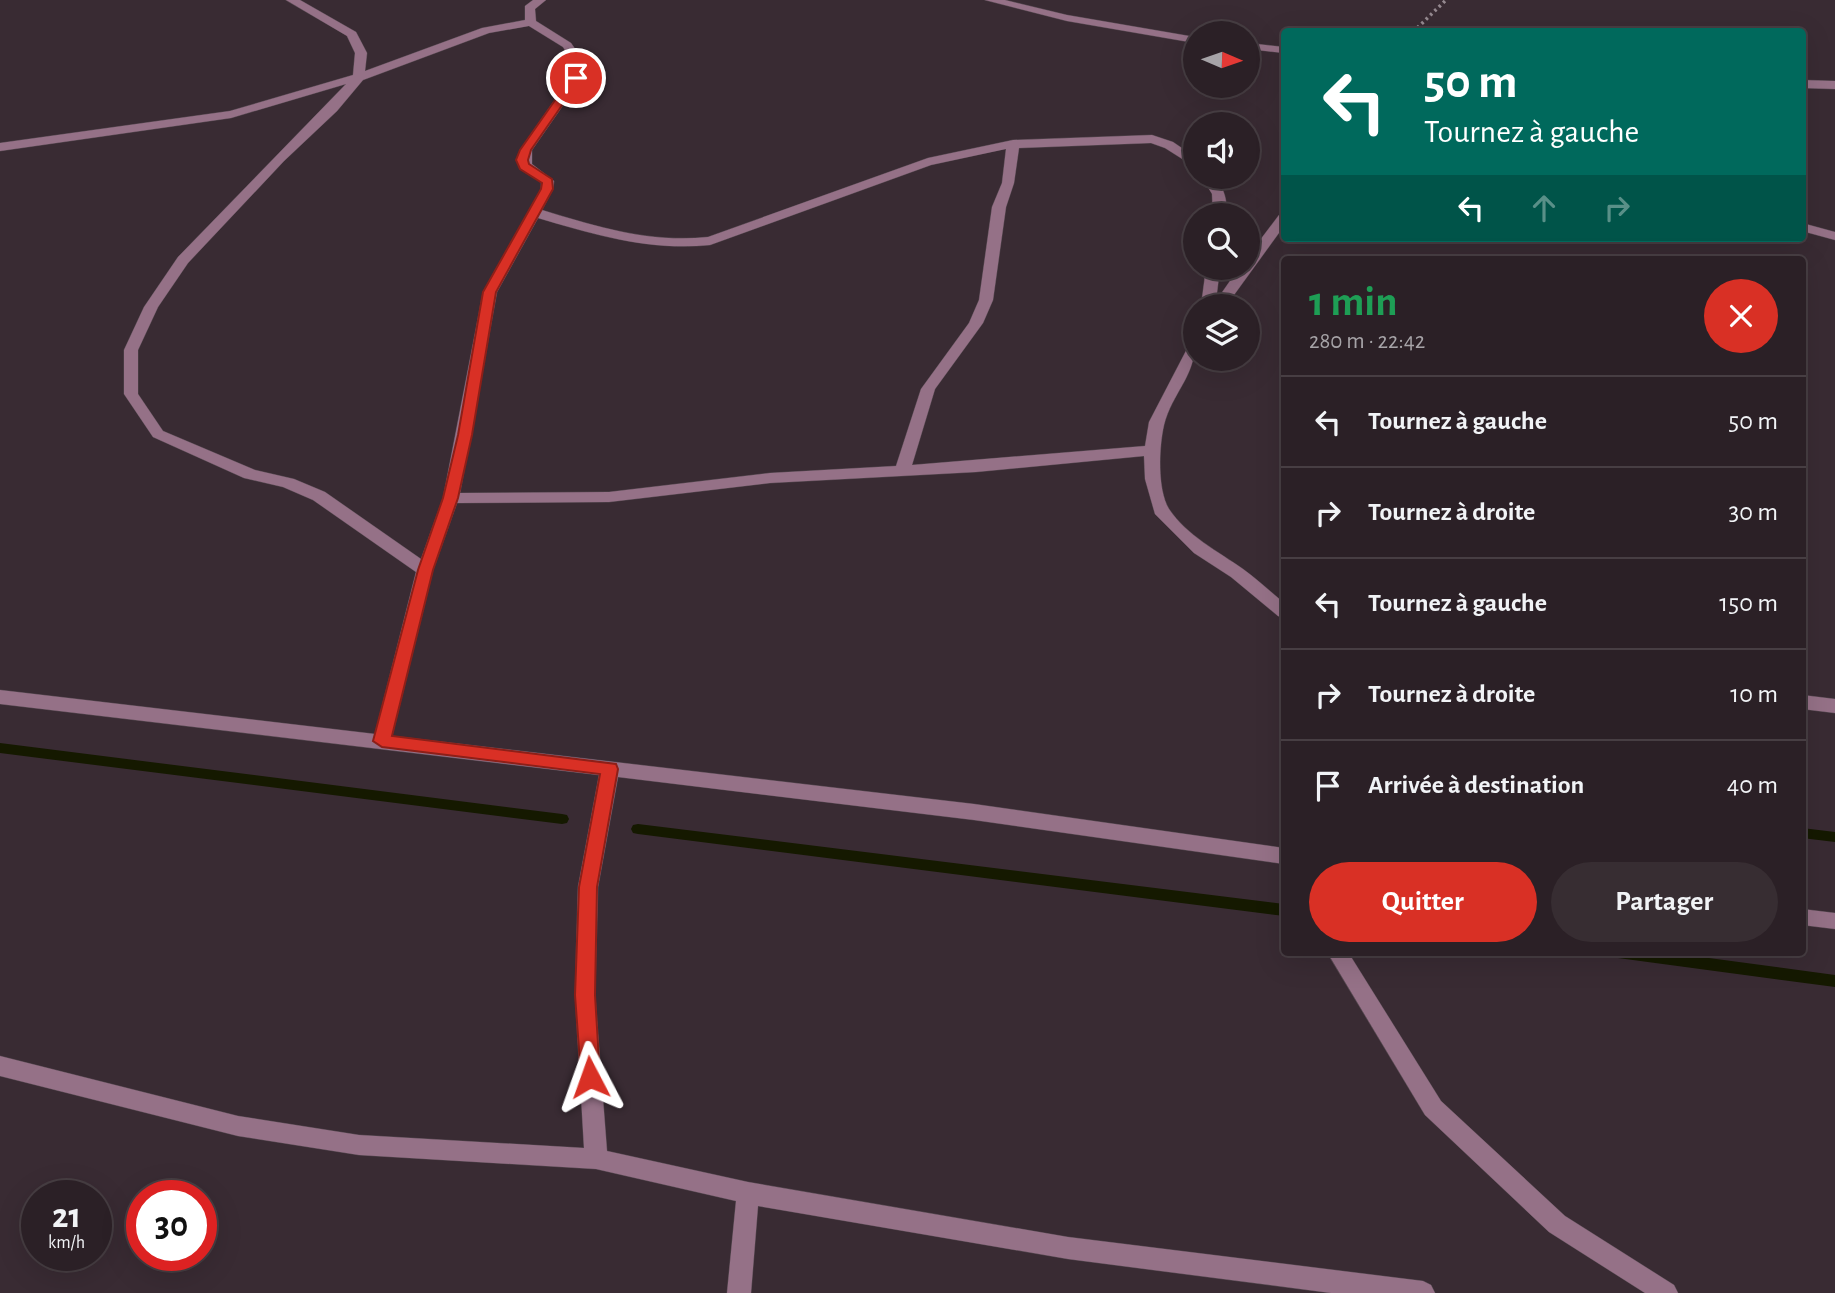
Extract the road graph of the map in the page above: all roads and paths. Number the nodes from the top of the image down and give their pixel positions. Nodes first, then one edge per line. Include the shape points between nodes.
1 (292, 0) edge
2 (540, 0) edge
3 (991, 0) edge
4 (1446, 0) edge
5 (531, 22) junction
6 (1417, 28) edge
7 (1183, 38) edge
8 (1260, 47) edge
9 (1281, 50) edge
10 (359, 77) junction
11 (1806, 84) edge
12 (1835, 85) edge
13 (1013, 144) junction
14 (0, 147) edge
15 (1183, 155) edge
16 (533, 212) junction
17 (1281, 222) edge
18 (1806, 228) edge
19 (1835, 236) edge
20 (1260, 249) edge
21 (1183, 371) edge
22 (1152, 450) junction
23 (903, 469) junction
24 (451, 498) junction
25 (425, 570) junction
26 (1281, 610) edge
27 (0, 697) edge
28 (1806, 702) edge
29 (1835, 706) edge
30 (382, 741) junction
31 (610, 769) junction
32 (1281, 856) edge
33 (1806, 917) edge
34 (1835, 921) edge
35 (1339, 956) edge
36 (0, 1066) edge
37 (596, 1159) junction
38 (748, 1193) junction
39 (739, 1293) edge
40 (1423, 1293) edge
41 (1666, 1293) edge

1 - 10 street via 352,34 361,54
2 - 5 street via 529,8
3 - 7 street
4 - 6 path
5 - 10 street via 486,30
5 - 16 street via 567,45 579,63 576,78 522,160 548,181
8 - 9 street
10 - 14 street via 231,114
10 - 25 street via 183,260 151,307 131,350 131,394 159,434 250,474 319,496
11 - 12 street
13 - 15 street via 1152,139
13 - 16 street via 928,162 710,241 679,246 633,240
13 - 23 street via 986,300 976,323 928,390
16 - 24 street via 490,292
17 - 20 street
18 - 19 street
21 - 22 street via 1157,422
22 - 23 street via 976,467
22 - 26 street via 1161,510 1200,549
23 - 24 street via 609,496
24 - 25 street
25 - 30 street
27 - 30 street
28 - 29 street
30 - 31 street
31 - 32 street via 961,810
31 - 37 street via 588,887 585,995
33 - 34 street
35 - 41 street via 1433,1108 1557,1224
36 - 37 street via 239,1126 359,1146
37 - 38 street
38 - 39 street
38 - 40 street via 1068,1248

